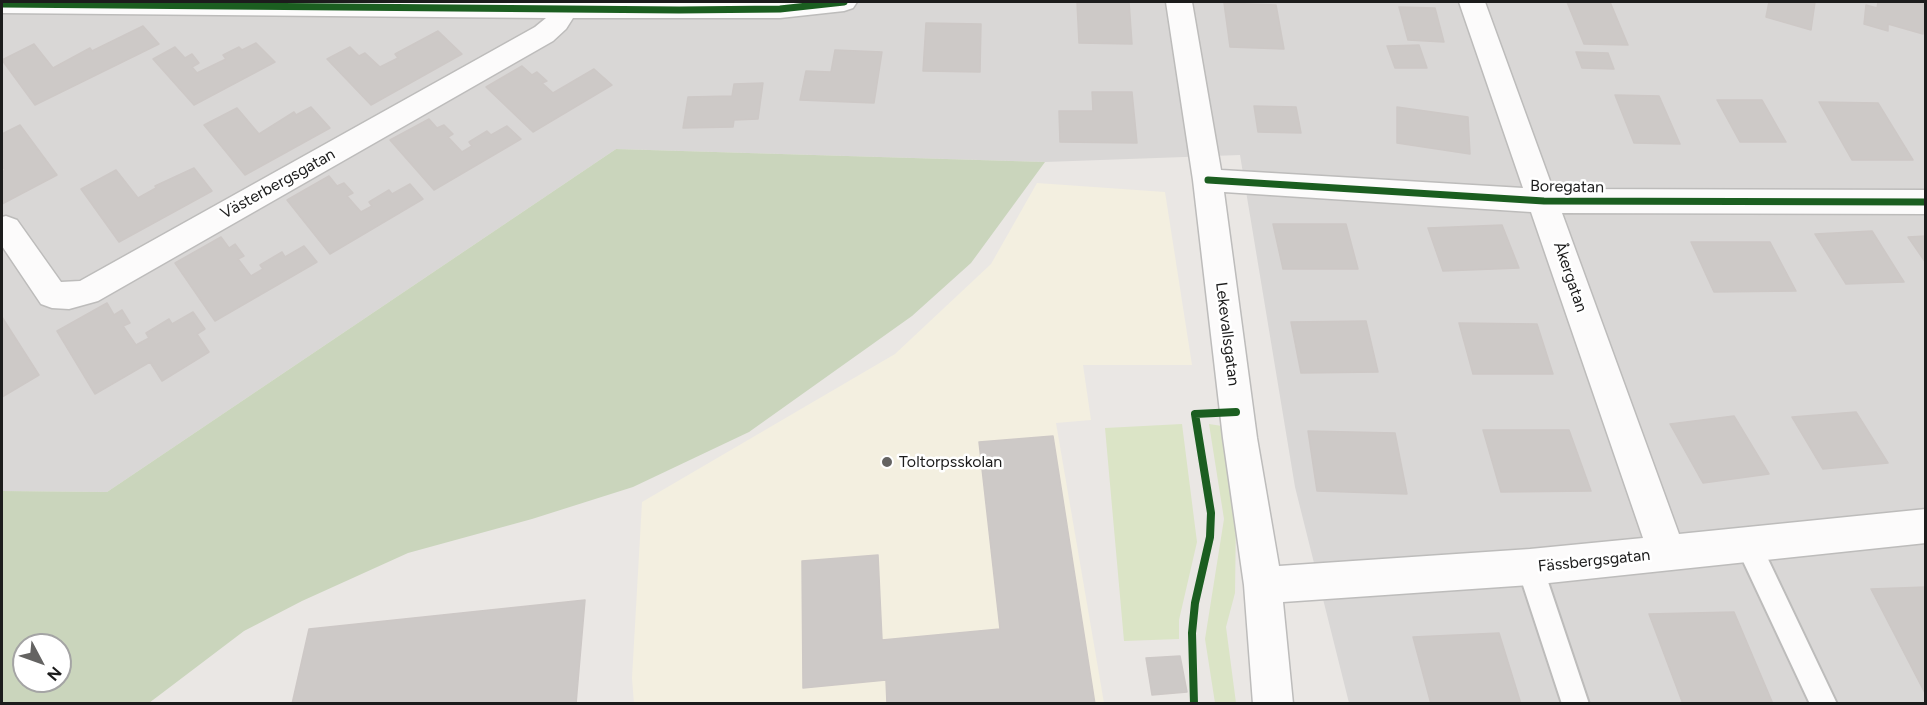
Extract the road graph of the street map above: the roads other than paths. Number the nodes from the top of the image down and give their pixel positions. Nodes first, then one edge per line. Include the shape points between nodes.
1 (844, 2) edge
2 (1179, 2) edge
3 (1472, 2) edge
4 (2, 4) edge
5 (564, 11) junction
6 (1208, 180) junction
7 (1544, 201) junction
8 (1926, 202) edge
9 (6, 228) dead end
10 (1926, 526) edge
11 (1749, 544) junction
12 (1667, 553) junction
13 (1530, 567) junction
14 (1263, 585) junction
15 (1273, 704) edge
16 (1576, 704) edge
17 (1824, 704) edge

1 - 5 street via 780,9
2 - 6 street, Lekevallsgatan
3 - 7 street, Åkergatan
4 - 5 street
5 - 9 street, Västerbergsgatan via 544,34 87,292 52,295
6 - 7 street, Boregatan
6 - 14 street, Lekevallsgatan via 1240,438
7 - 8 street, Boregatan
7 - 12 street, Åkergatan
10 - 11 street, Fässbergsgatan
11 - 12 street, Fässbergsgatan
11 - 17 lane
12 - 13 street, Fässbergsgatan
13 - 14 street, Fässbergsgatan
13 - 16 lane
14 - 15 street, Lekevallsgatan

